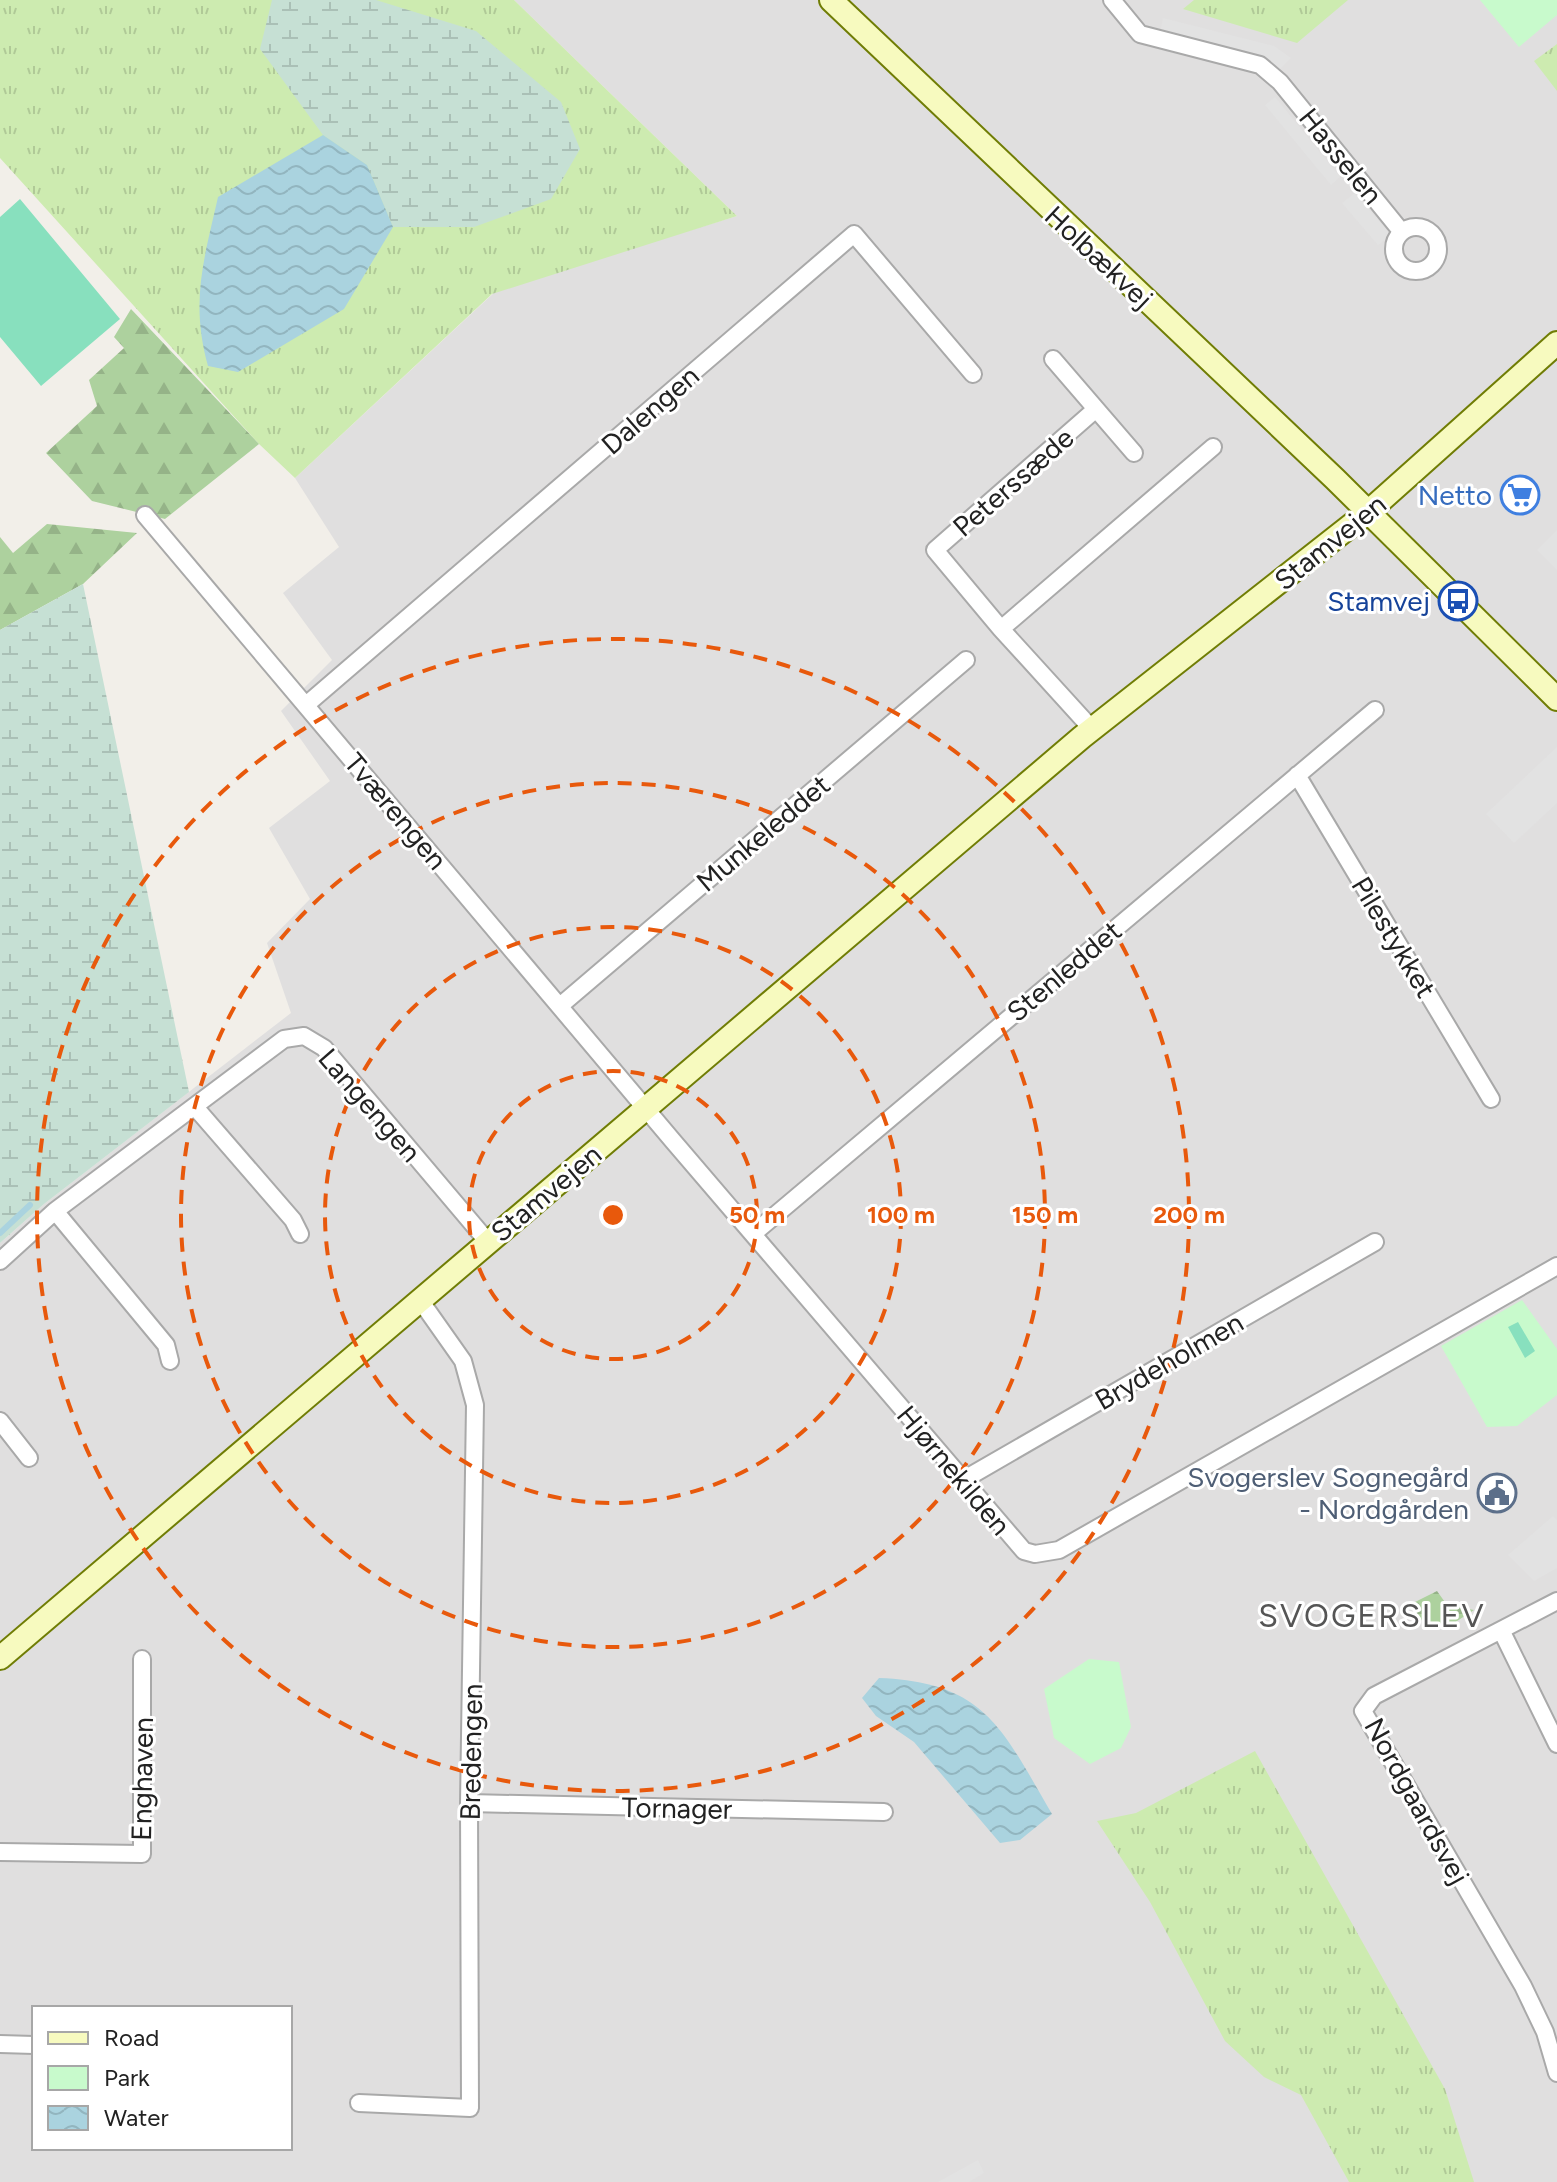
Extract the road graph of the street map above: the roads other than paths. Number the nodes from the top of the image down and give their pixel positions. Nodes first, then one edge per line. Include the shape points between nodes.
1 (831, 0) edge
2 (1112, 0) edge
3 (1401, 231) dead end
4 (1557, 343) edge
5 (1053, 359) dead end
6 (973, 374) dead end
7 (1096, 409) junction
8 (1213, 447) dead end
9 (1134, 453) dead end
10 (1368, 512) junction
11 (145, 515) dead end
12 (1001, 629) junction
13 (966, 660) dead end
14 (1557, 699) edge
15 (306, 705) junction
16 (1375, 710) dead end
17 (1092, 729) junction
18 (1297, 775) junction
19 (561, 1005) junction
20 (1491, 1099) dead end
21 (195, 1107) junction
22 (646, 1107) junction
23 (55, 1211) junction
24 (754, 1233) junction
25 (300, 1234) dead end
26 (488, 1242) junction
27 (1375, 1242) dead end
28 (0, 1261) edge
29 (1557, 1266) edge
30 (420, 1300) junction
31 (170, 1361) dead end
32 (0, 1421) edge
33 (29, 1458) dead end
34 (963, 1480) junction
35 (1557, 1601) edge
36 (1502, 1632) junction
37 (0, 1658) edge
38 (142, 1659) dead end
39 (1557, 1744) edge
40 (469, 1803) junction
41 (884, 1812) dead end
42 (0, 1852) edge
43 (1551, 2028) edge
44 (0, 2044) edge
45 (32, 2045) edge
46 (1557, 2073) edge
47 (359, 2103) dead end

1 - 10 street, Holbækvej
2 - 3 street, Hasselen via 1140,34 1260,65 1280,82
4 - 10 street, Stamvejen
5 - 7 street, Peterssæde
6 - 15 street, Dalengen via 854,234
7 - 9 street, Peterssæde
7 - 12 street, Peterssæde via 935,550
8 - 12 street
10 - 14 street, Holbækvej
10 - 17 street, Stamvejen
11 - 15 street, Tværengen
12 - 17 street
13 - 19 street, Munkeleddet
15 - 19 street, Tværengen
16 - 18 street, Stenleddet
17 - 22 street, Stamvejen
18 - 20 street, Pilestykket
18 - 24 street, Stenleddet
19 - 22 street, Tværengen
21 - 23 street, Langengen
21 - 25 street
21 - 26 street, Langengen via 284,1039 304,1036 324,1048
22 - 24 street, Hjørnekilden
22 - 26 street, Stamvejen
23 - 28 street, Langengen
23 - 31 street via 166,1345
24 - 34 street, Hjørnekilden
26 - 30 street, Stamvejen
27 - 34 street, Brydeholmen
29 - 34 street, Hjørnekilden via 1059,1550 1024,1551
30 - 37 street, Stamvejen
30 - 40 street, Bredengen via 463,1361 475,1405
32 - 33 street
35 - 36 street, Nordgaardsvej
36 - 39 street
36 - 43 street, Nordgaardsvej via 1374,1696 1363,1711
38 - 42 street, Enghaven via 142,1854
40 - 41 street, Tornager
40 - 47 street, Bredengen via 470,2108
43 - 46 street
44 - 45 street

